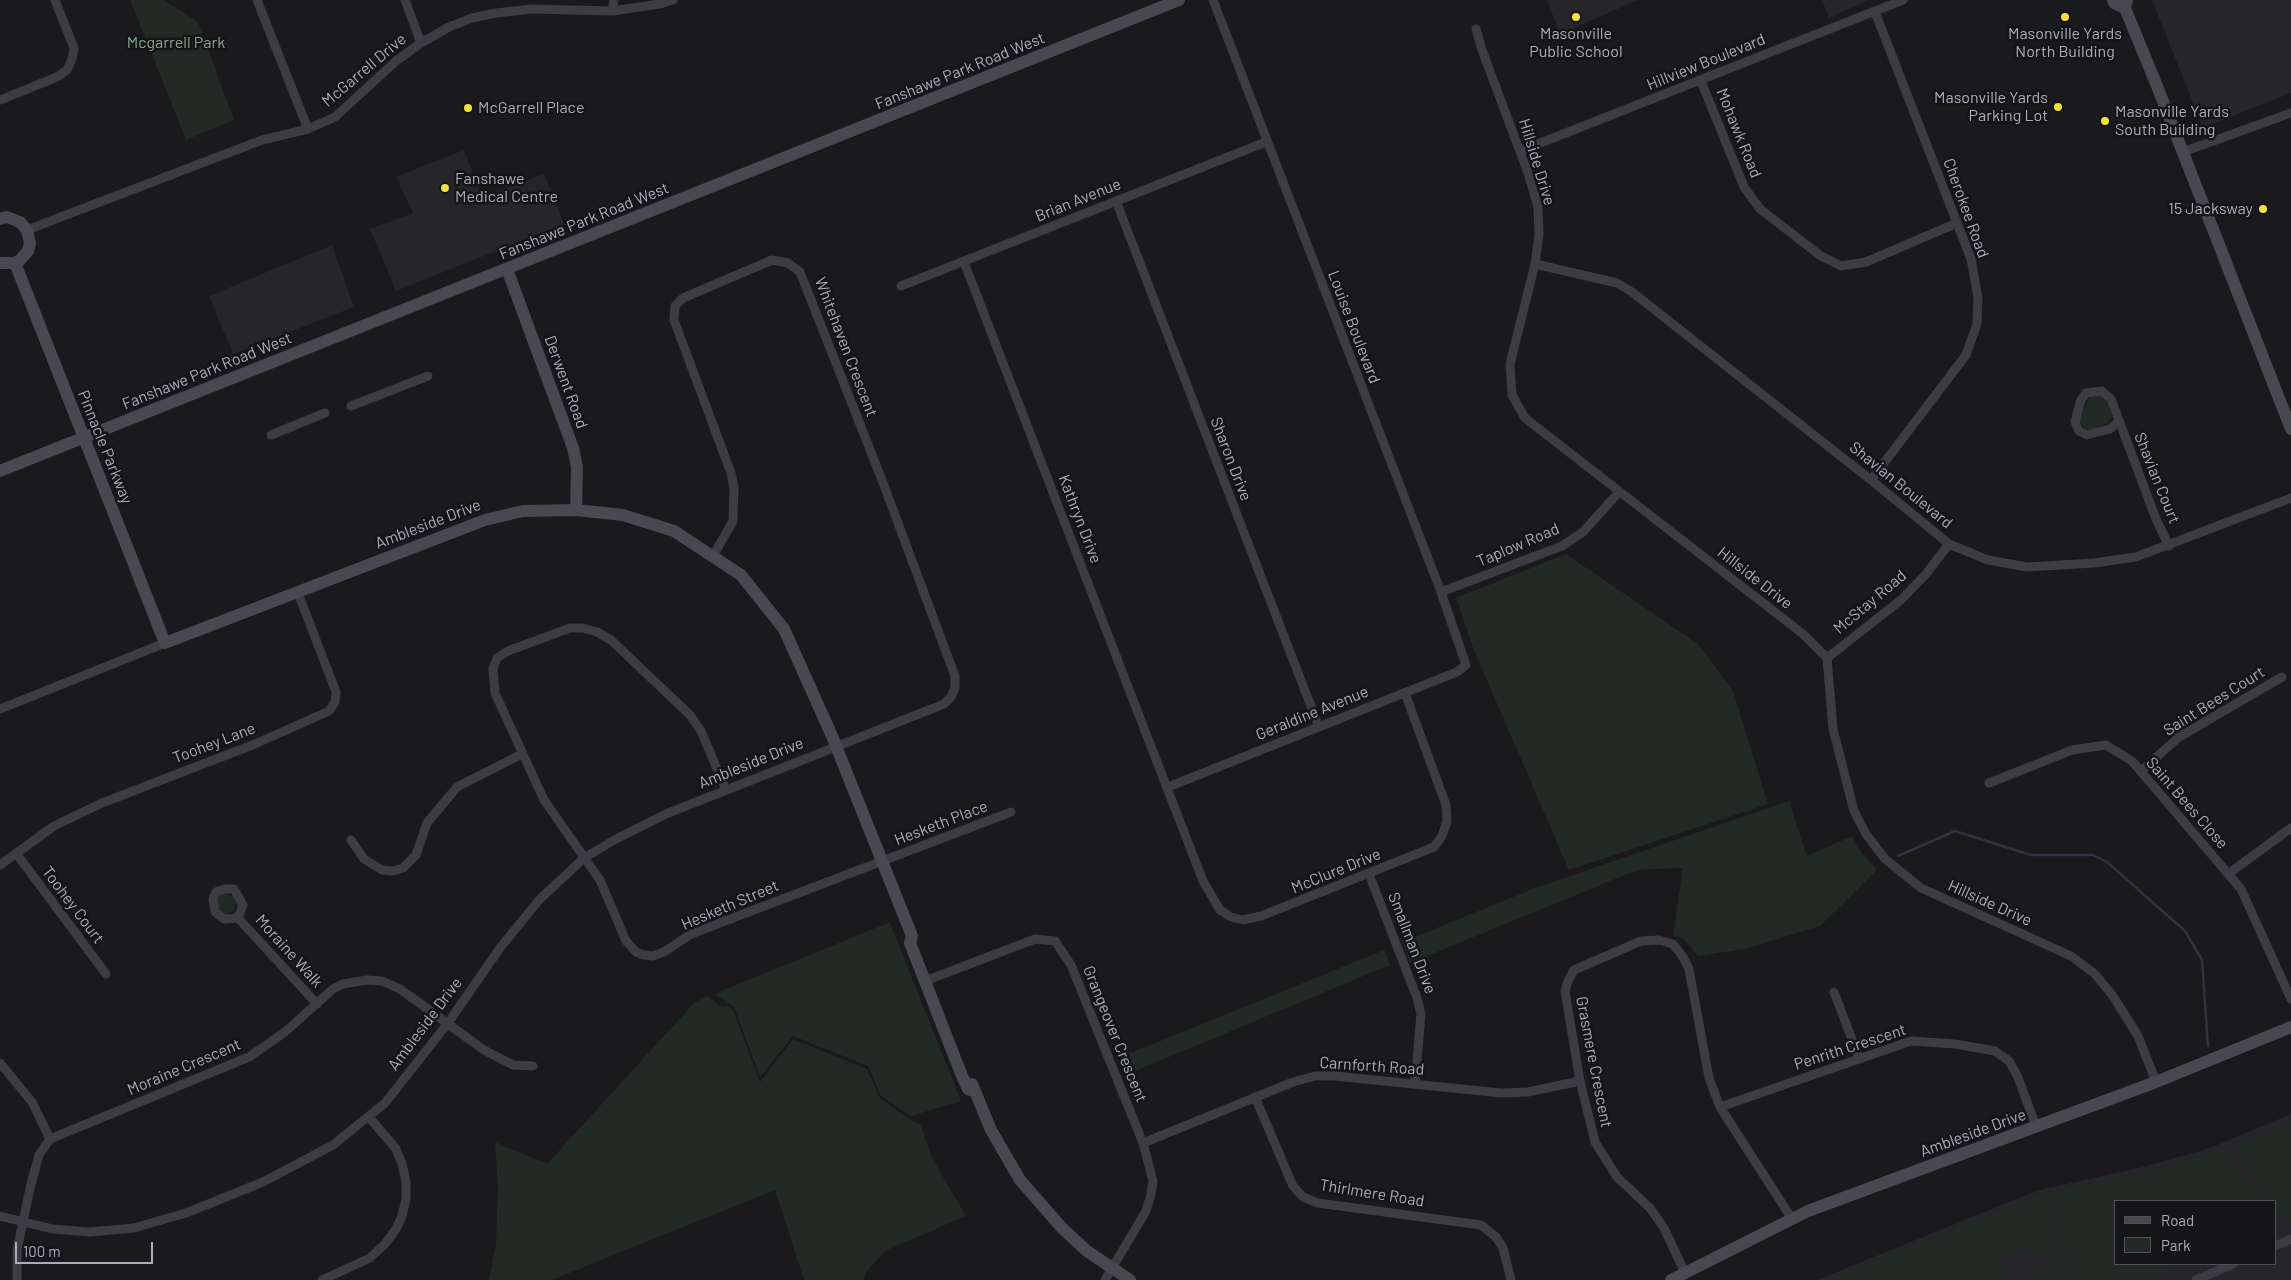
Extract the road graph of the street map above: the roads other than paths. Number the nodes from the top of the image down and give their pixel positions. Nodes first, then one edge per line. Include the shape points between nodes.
1 (55, 0) edge
2 (257, 0) edge
3 (405, 0) edge
4 (614, 0) edge
5 (673, 0) edge
6 (1179, 0) edge
7 (1213, 0) edge
8 (1903, 0) edge
9 (2113, 0) edge
10 (2126, 4) edge
11 (612, 11) junction
12 (1875, 12) junction
13 (1476, 29) dead end
14 (421, 43) junction
15 (1702, 81) junction
16 (0, 100) edge
17 (2291, 113) edge
18 (308, 129) junction
19 (1266, 142) junction
20 (1520, 151) junction
21 (2183, 152) junction
22 (1116, 201) junction
23 (0, 219) edge
24 (1957, 223) junction
25 (27, 230) junction
26 (964, 262) junction
27 (0, 263) edge
28 (15, 263) junction
29 (1535, 264) junction
30 (507, 269) junction
31 (901, 286) dead end
32 (428, 376) dead end
33 (351, 406) dead end
34 (325, 413) dead end
35 (2119, 421) junction
36 (2291, 429) edge
37 (271, 435) dead end
38 (84, 438) junction
39 (0, 471) edge
40 (1871, 480) junction
41 (1619, 492) junction
42 (2291, 498) edge
43 (576, 510) junction
44 (1949, 544) junction
45 (2169, 546) junction
46 (712, 556) junction
47 (1441, 592) junction
48 (298, 593) junction
49 (165, 643) junction
50 (1826, 658) junction
51 (1466, 665) joint
52 (2282, 677) dead end
53 (1405, 693) junction
54 (0, 709) edge
55 (1319, 727) junction
56 (837, 746) junction
57 (522, 754) junction
58 (2141, 771) junction
59 (1990, 783) dead end
60 (1168, 787) junction
61 (726, 790) junction
62 (1011, 812) dead end
63 (2291, 828) edge
64 (351, 840) dead end
65 (16, 853) junction
66 (584, 858) junction
67 (882, 862) junction
68 (0, 865) edge
69 (1369, 874) junction
70 (2228, 874) junction
71 (238, 918) dead end
72 (106, 974) dead end
73 (928, 980) junction
74 (1834, 992) dead end
75 (2291, 999) edge
76 (317, 1004) junction
77 (448, 1023) junction
78 (2291, 1027) edge
79 (1859, 1058) junction
80 (0, 1063) edge
81 (534, 1066) dead end
82 (1580, 1081) junction
83 (2156, 1082) junction
84 (1415, 1084) junction
85 (1255, 1097) junction
86 (1720, 1107) junction
87 (369, 1117) junction
88 (2036, 1126) junction
89 (50, 1139) junction
90 (1143, 1143) junction
91 (0, 1216) edge
92 (1792, 1219) junction
93 (22, 1223) junction
94 (2291, 1239) edge
95 (2276, 1246) edge
96 (2232, 1265) edge
97 (1113, 1269) junction
98 (1685, 1273) junction
99 (17, 1280) edge
100 (322, 1280) edge
101 (1105, 1280) edge
102 (1130, 1280) edge
103 (1511, 1280) edge
104 (1671, 1280) edge
105 (2196, 1280) edge

1 - 16 street via 74,48 66,70 57,77
2 - 18 street
3 - 14 street
4 - 11 street
5 - 11 street, McGarrell Drive
6 - 30 street, Fanshawe Park Road West
7 - 19 street, Louise Boulevard
8 - 12 street, Hillview Boulevard
9 - 10 street via 2114,3
10 - 21 street
11 - 14 street, McGarrell Drive via 532,9 496,13 449,27
12 - 15 street, Hillview Boulevard
12 - 24 street, Cherokee Road
13 - 20 street, Hillside Drive
14 - 18 street, McGarrell Drive via 335,117
15 - 20 street, Hillview Boulevard
15 - 24 street, Mohawk Road via 1744,187 1760,209 1821,256 1841,266 1866,262
17 - 21 street
18 - 25 street, McGarrell Drive via 262,140
19 - 22 street, Brian Avenue
19 - 47 street, Louise Boulevard
20 - 29 street, Hillside Drive via 1538,207
21 - 36 street
22 - 26 street, Brian Avenue
22 - 55 street, Sharon Drive
23 - 25 street via 13,218
24 - 40 street, Cherokee Road via 1971,259 1978,298 1977,324 1966,355
25 - 28 street via 28,251
26 - 31 street, Brian Avenue
26 - 60 street, Kathryn Drive
27 - 28 street
28 - 38 street, Pinnacle Parkway
29 - 40 street, Shavian Boulevard via 1616,283 1632,292
29 - 41 street, Hillside Drive via 1510,364 1512,394 1525,418
30 - 38 street, Fanshawe Park Road West
30 - 43 street, Derwent Road via 573,448 577,475
32 - 33 street
34 - 37 street
35 - 35 street, Shavian Court via 2111,399 2097,390 2086,393 2081,400 2075,422 2079,431 2087,435 2110,429
35 - 45 street, Shavian Court
38 - 39 street, Fanshawe Park Road West
38 - 49 street, Pinnacle Parkway
40 - 44 street, Shavian Boulevard
41 - 47 street, Taplow Road via 1583,532 1562,546
41 - 50 street, Hillside Drive via 1803,634
42 - 45 street, Shavian Boulevard
43 - 46 street, Ambleside Drive via 623,515 674,531
43 - 48 street, Ambleside Drive via 523,511 493,517
44 - 45 street, Shavian Boulevard via 1988,560 2028,567 2136,557
44 - 50 street, McStay Road via 1901,600
46 - 56 street, Ambleside Drive via 741,575 784,629
46 - 56 street, Whitehaven Crescent via 733,521 734,488 674,320 675,306 683,298 772,260 788,263 800,272 804,281 954,676 955,688 944,704
47 - 51 street, Louise Boulevard
48 - 49 street, Ambleside Drive
48 - 65 street, Toohey Lane via 336,692 335,702 329,711 255,744 102,803 54,826
49 - 54 street, Ambleside Drive
50 - 83 street, Hillside Drive via 1833,728 1854,810 1866,834 1886,860 1921,888 2071,956 2095,974 2138,1036
51 - 53 street, Geraldine Avenue via 1457,672
52 - 58 street, Saint Bees Court via 2179,736
53 - 55 street, Geraldine Avenue
53 - 69 street, McClure Drive via 1446,806 1447,821 1434,847
55 - 60 street, Geraldine Avenue
56 - 61 street, Ambleside Drive
56 - 67 street, Ambleside Drive
57 - 61 street, Hesketh Street via 495,693 493,669 498,658 508,650 557,632 582,628 611,640 690,715 701,732
57 - 64 street via 457,787 427,823 416,855 403,868 382,870 364,858
57 - 66 street, Hesketh Street via 544,800
58 - 59 street, Saint Bees Close via 2132,761 2106,745 2072,750
58 - 70 street, Saint Bees Close
60 - 69 street, McClure Drive via 1203,881 1220,910 1230,917 1243,920 1261,916
61 - 66 street, Ambleside Drive via 666,814
62 - 67 street, Hesketh Place
63 - 70 street
65 - 68 street, Toohey Lane
65 - 72 street, Toohey Court
66 - 67 street, Hesketh Street via 607,894 626,941 636,952 653,956 691,934
66 - 77 street, Ambleside Drive via 539,900 505,941
67 - 73 street, Ambleside Drive via 915,938 910,942
69 - 84 street, Smallman Drive via 1421,1014
70 - 75 street, Saint Bees Close via 2241,889
71 - 76 street, Moraine Walk
73 - 90 street, Grangeover Crescent via 1035,938 1055,940 1071,965
73 - 97 street, Ambleside Drive via 968,1089 974,1091 991,1130 1020,1180 1062,1228
74 - 79 street
76 - 77 street, Moraine Crescent via 343,984 367,980 382,982 400,989
76 - 89 street, Moraine Crescent via 249,1057
77 - 81 street, Moraine Crescent via 484,1050 513,1065
77 - 87 street, Ambleside Drive via 385,1102
78 - 83 street, Ambleside Drive
79 - 86 street, Penrith Crescent
79 - 88 street, Penrith Crescent via 1911,1041 1995,1051 2009,1062 2017,1075
80 - 89 street via 32,1102
82 - 84 street, Carnforth Road via 1528,1092 1501,1093
82 - 86 street, Grasmere Crescent via 1565,991 1568,980 1574,970 1641,941 1659,940 1672,944 1689,969 1709,1078
82 - 98 street, Grasmere Crescent via 1595,1142 1617,1177 1650,1208 1664,1228
83 - 88 street, Ambleside Drive
84 - 85 street, Carnforth Road via 1315,1076
85 - 90 street, Carnforth Road
85 - 103 street, Thirlmere Road via 1286,1172 1303,1196 1318,1203 1481,1225 1496,1236 1503,1248
86 - 92 street, Grasmere Crescent
87 - 93 street, Ambleside Drive via 333,1144 263,1182 186,1213 134,1228 89,1232 53,1230
87 - 100 street via 396,1149 402,1164 406,1199 402,1216 386,1244 370,1258
88 - 92 street, Ambleside Drive
89 - 93 street via 39,1155
90 - 97 street, Grangeover Crescent via 1151,1173 1152,1194 1146,1211
91 - 93 street, Ambleside Drive
92 - 98 street, Ambleside Drive
93 - 99 street via 15,1264
94 - 95 street
96 - 105 street
97 - 101 street, Grangeover Crescent
97 - 102 street, Ambleside Drive
98 - 104 street, Ambleside Drive

